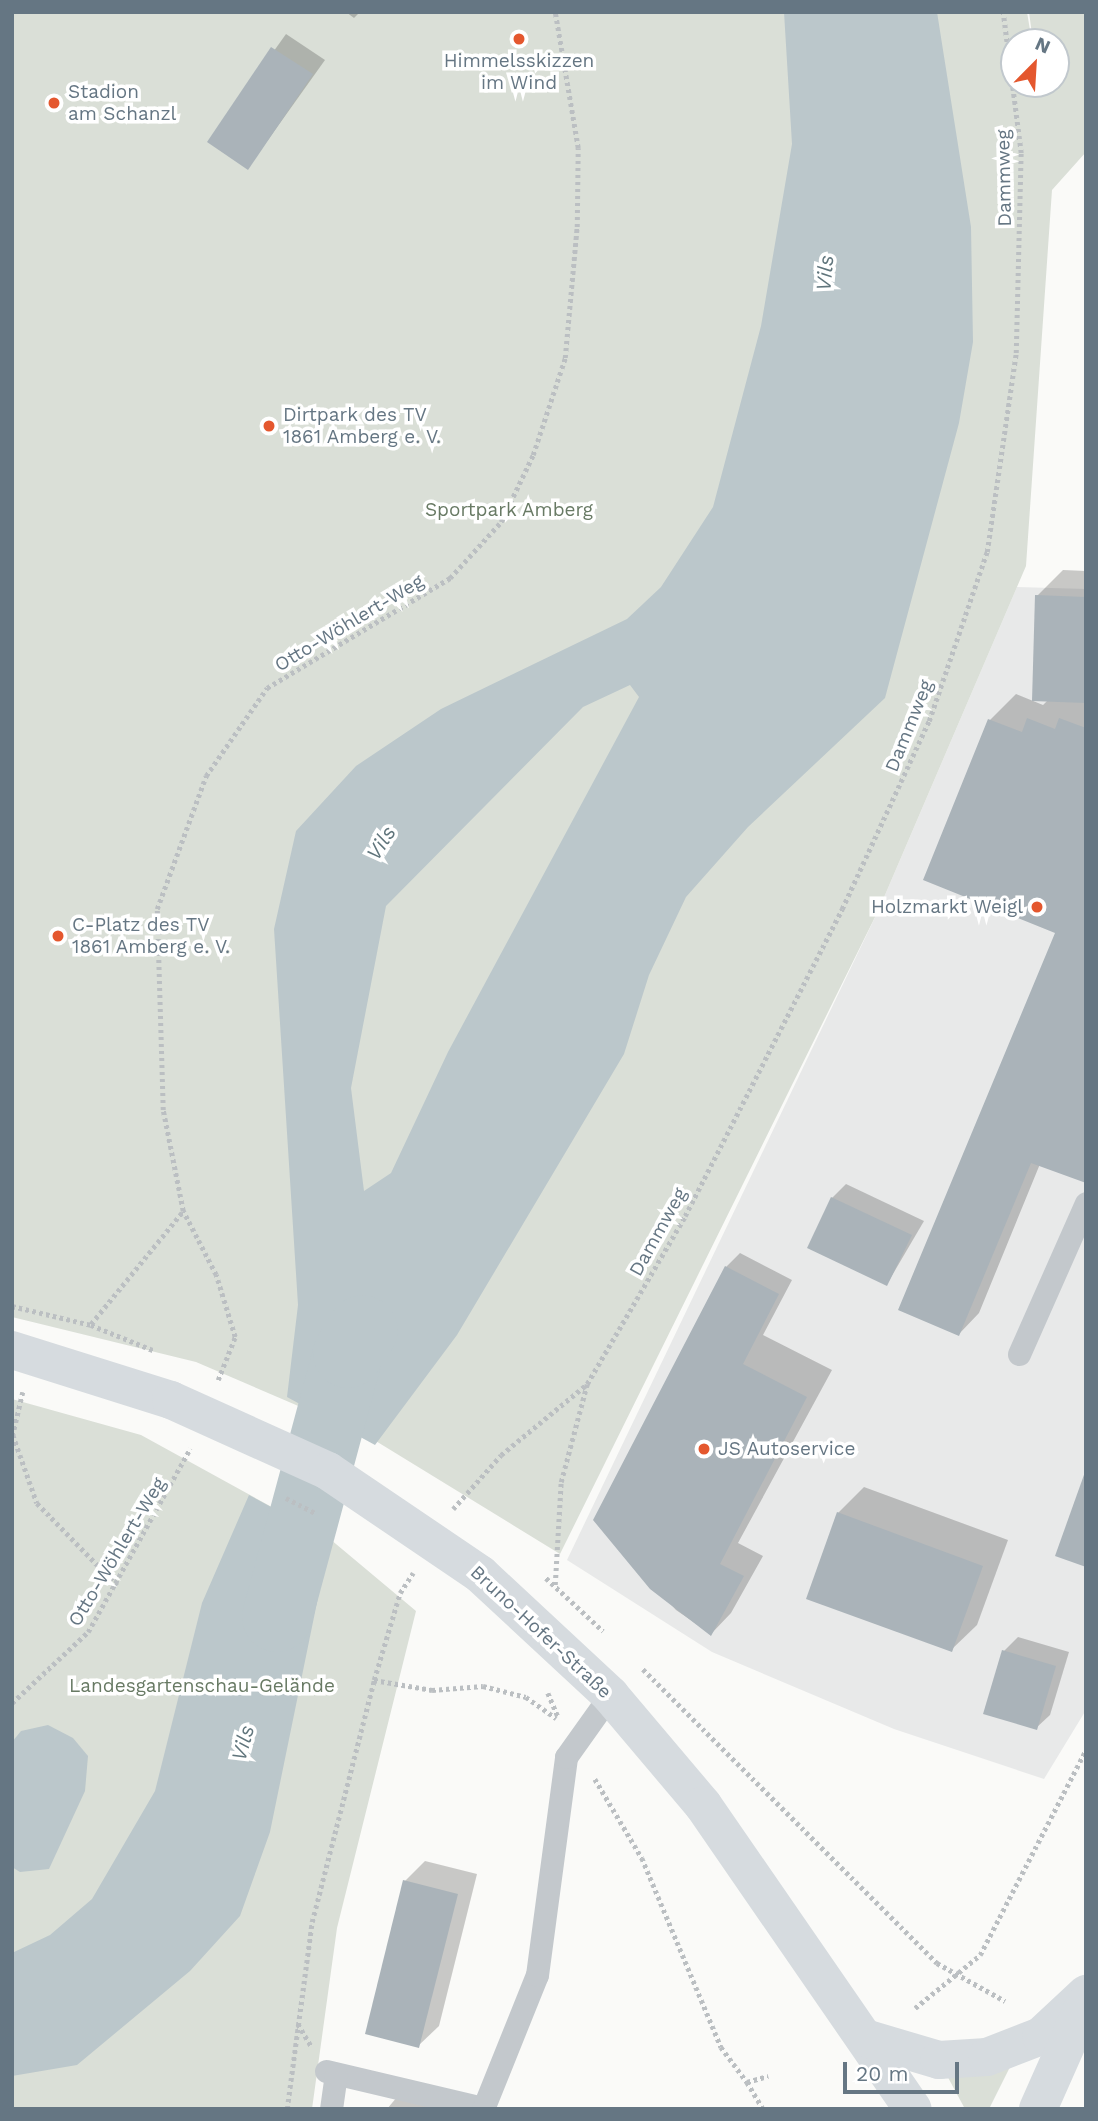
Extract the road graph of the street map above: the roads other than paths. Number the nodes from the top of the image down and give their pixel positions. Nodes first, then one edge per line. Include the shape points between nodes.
1 (1086, 1203) edge
2 (12, 1350) edge
3 (1019, 1354) dead end
4 (610, 1695) junction
5 (1086, 1994) edge
6 (1086, 2001) edge
7 (868, 2039) junction
8 (483, 2108) edge
9 (331, 2109) edge
10 (912, 2109) edge
11 (1038, 2109) edge

1 - 3 lane
2 - 4 main road, Bruno-Hofer-Straße via 171,1400 328,1471 480,1574
4 - 7 main road, Bruno-Hofer-Straße via 702,1805
4 - 8 lane via 566,1757 537,1975
5 - 7 main road via 1041,2036 987,2057 939,2060
6 - 11 main road
7 - 10 main road, Bruno-Hofer-Straße
8 - 9 lane via 331,2073

